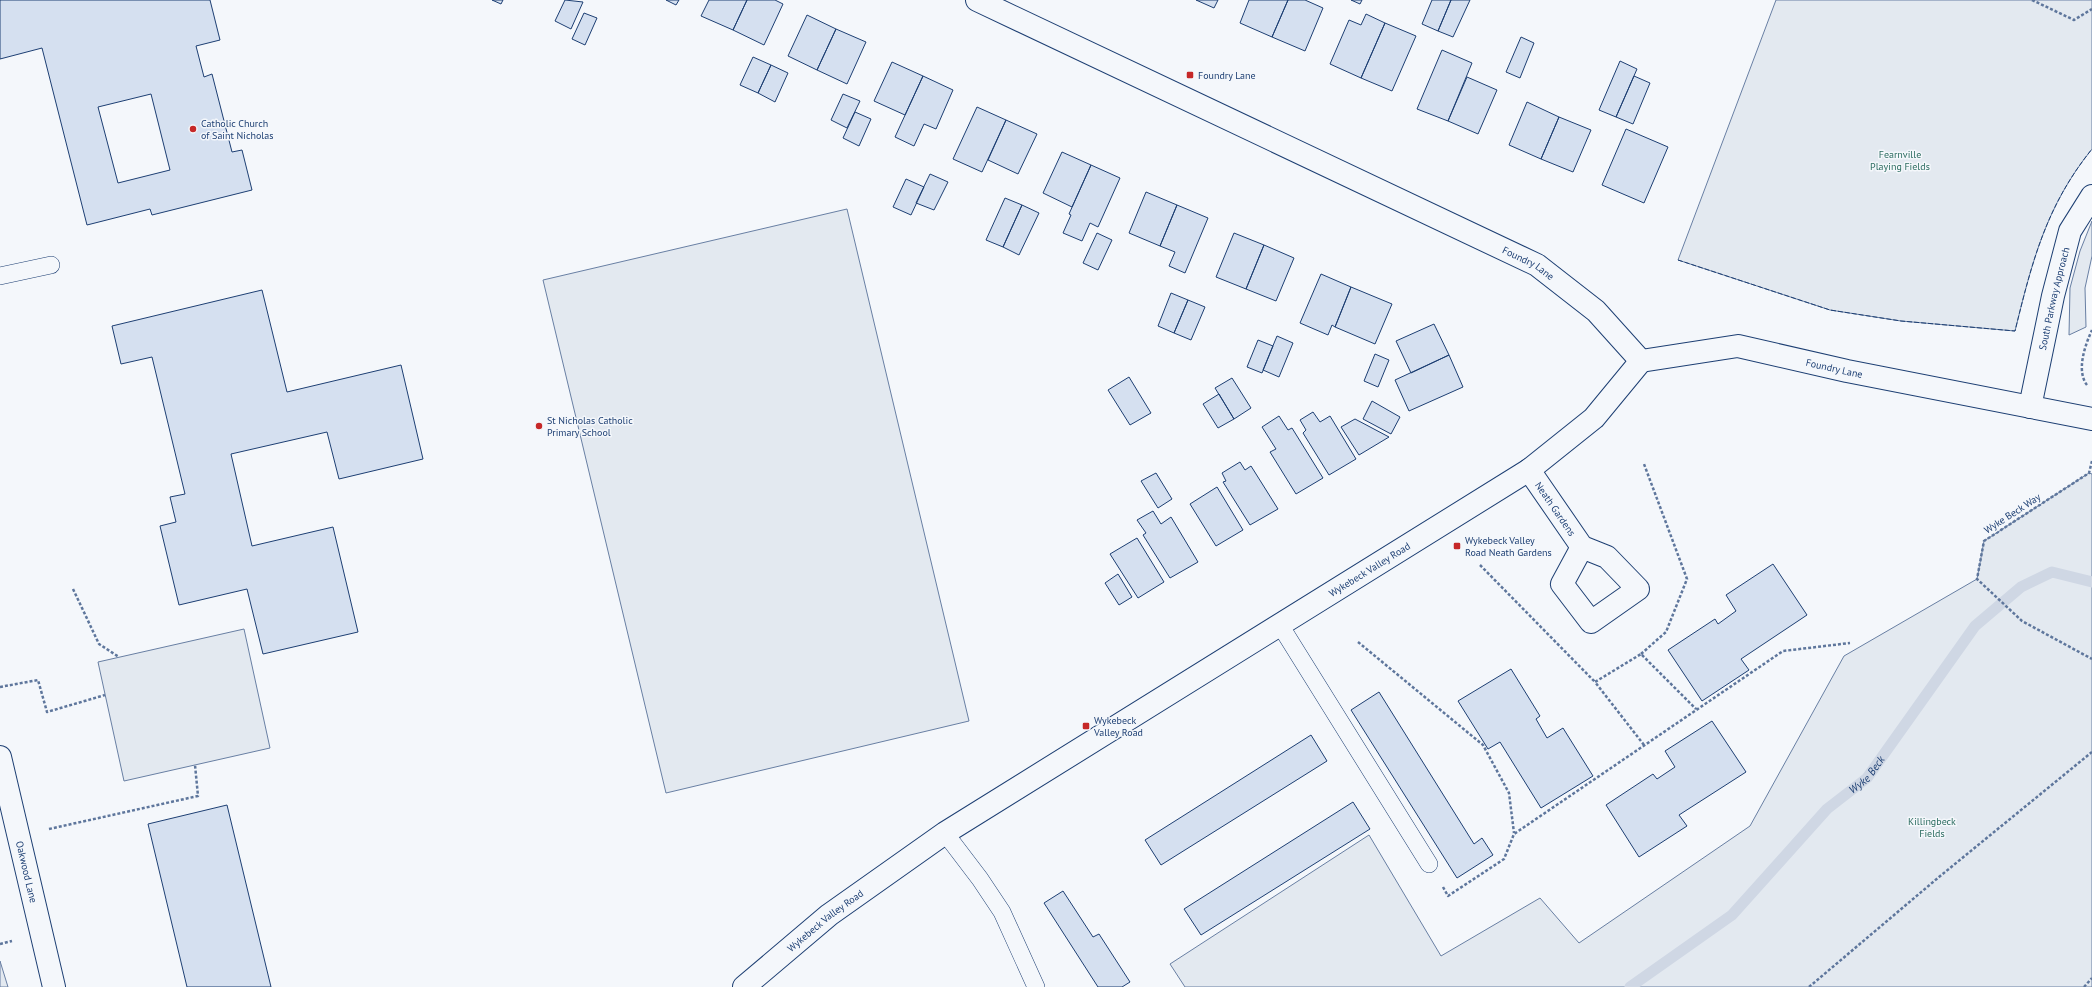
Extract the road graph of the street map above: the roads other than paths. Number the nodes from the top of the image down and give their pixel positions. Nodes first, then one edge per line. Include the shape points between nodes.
1 (977, 0) edge
2 (2092, 196) edge
3 (51, 265) dead end
4 (0, 276) edge
5 (1640, 361) junction
6 (2030, 407) junction
7 (2092, 419) edge
8 (1529, 470) junction
9 (1582, 547) dead end
10 (1280, 625) junction
11 (0, 757) edge
12 (945, 833) junction
13 (1429, 864) road end
14 (54, 987) edge
15 (744, 987) edge
16 (1036, 987) edge

1 - 5 street, Foundry Lane via 1537,265 1596,311
2 - 6 street, South Parkway Approach via 2070,231 2053,296
3 - 4 lane
5 - 6 street, Foundry Lane via 1738,346 1847,371
5 - 8 street, Wykebeck Valley Road via 1594,418
6 - 7 street, Foundry Lane
8 - 9 street, Neath Gardens
8 - 10 street, Wykebeck Valley Road
10 - 12 street, Wykebeck Valley Road
10 - 13 lane
11 - 14 street, Oakwood Lane
12 - 15 street, Wykebeck Valley Road via 830,915
12 - 16 lane via 980,878 1002,912

